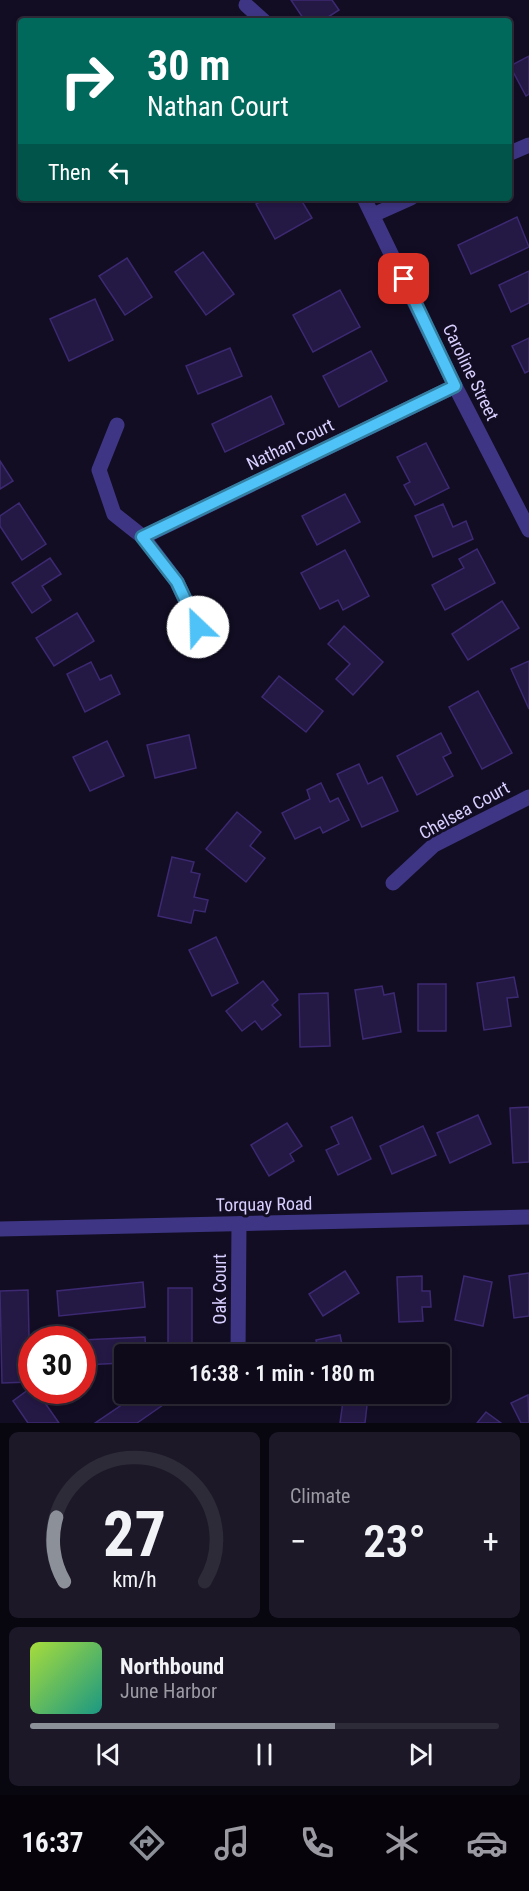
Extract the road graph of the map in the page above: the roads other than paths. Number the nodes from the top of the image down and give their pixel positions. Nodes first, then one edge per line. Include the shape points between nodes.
1 (246, 5) dead end
2 (261, 18) edge
3 (529, 145) edge
4 (512, 152) edge
5 (366, 201) edge
6 (404, 201) edge
7 (373, 215) junction
8 (455, 386) junction
9 (117, 425) dead end
10 (529, 530) edge
11 (142, 537) junction
12 (198, 627) dead end
13 (529, 797) edge
14 (393, 883) dead end
15 (529, 1217) edge
16 (239, 1224) junction
17 (0, 1229) edge
18 (238, 1344) edge

1 - 2 street
3 - 4 street
5 - 7 street, Caroline Street
6 - 7 street
7 - 8 street, Caroline Street
8 - 10 street, Caroline Street
8 - 11 street, Nathan Court
9 - 11 street via 99,470 114,514
11 - 12 street via 177,582
13 - 14 street, Chelsea Court via 434,845
15 - 16 street, Torquay Road
16 - 17 street, Torquay Road
16 - 18 street, Oak Court

